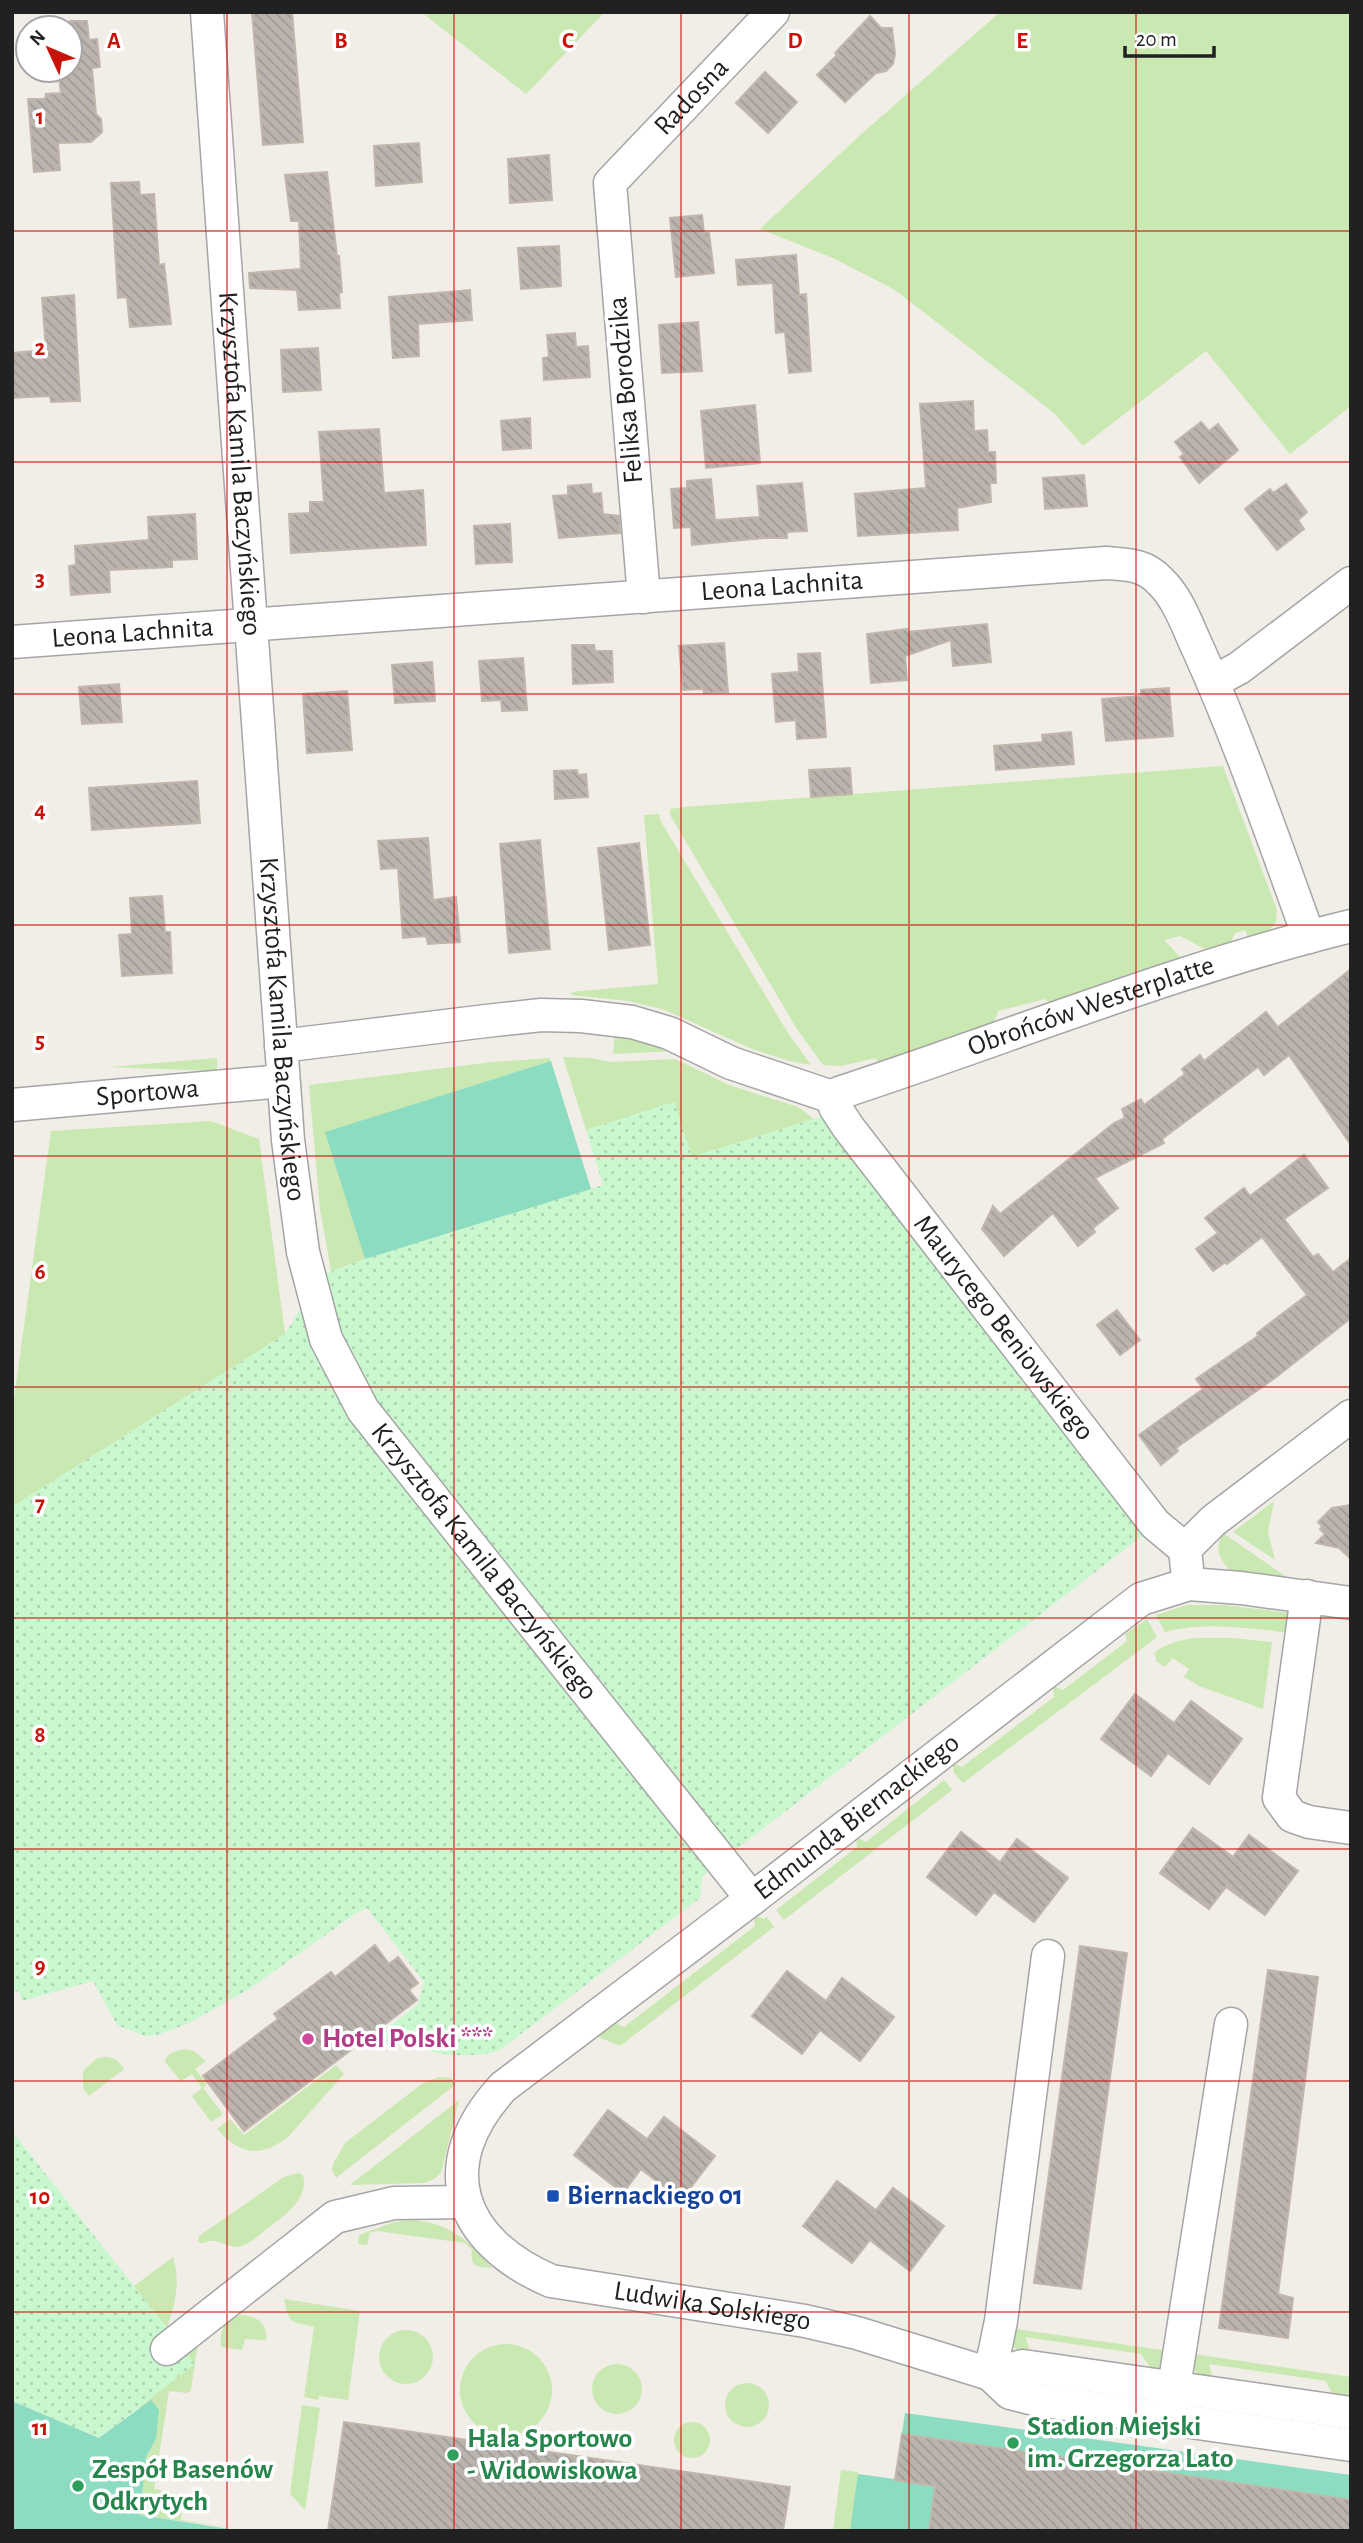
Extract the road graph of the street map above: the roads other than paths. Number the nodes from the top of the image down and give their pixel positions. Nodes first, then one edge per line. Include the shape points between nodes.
1 (207, 12) edge
2 (773, 12) edge
3 (610, 183) joint
4 (1351, 583) edge
5 (644, 597) junction
6 (251, 624) junction
7 (12, 642) edge
8 (1213, 682) junction
9 (1351, 926) edge
10 (1309, 937) junction
11 (281, 1046) junction
12 (283, 1081) junction
13 (835, 1098) junction
14 (12, 1105) edge
15 (1351, 1416) edge
16 (1185, 1549) junction
17 (1189, 1584) junction
18 (1307, 1596) junction
19 (1351, 1603) edge
20 (1351, 1828) edge
21 (752, 1899) junction
22 (1048, 1956) dead end
23 (1231, 2024) dead end
24 (465, 2202) junction
25 (167, 2349) dead end
26 (990, 2374) junction
27 (1174, 2388) junction
28 (1351, 2413) edge
29 (1169, 2419) junction
30 (1351, 2445) edge

1 - 6 street, Krzysztofa Kamila Baczyńskiego
2 - 3 street, Radosna
3 - 5 street, Feliksa Borodzika
4 - 8 street
5 - 6 street, Leona Lachnita
5 - 8 street, Leona Lachnita via 1106,564 1139,566 1175,598
6 - 7 street, Leona Lachnita
6 - 11 street, Krzysztofa Kamila Baczyńskiego
8 - 10 street, Leona Lachnita
9 - 10 street, Obrońców Westerplatte
10 - 13 street, Obrońców Westerplatte via 1243,954 992,1039
11 - 12 street, Krzysztofa Kamila Baczyńskiego
11 - 13 street via 486,1021 582,1016 632,1022 669,1033 731,1063
12 - 14 street, Sportowa
12 - 21 street, Krzysztofa Kamila Baczyńskiego via 303,1252 326,1339 363,1410
13 - 16 street, Maurycego Beniowskiego via 835,1107 848,1127 1155,1524
15 - 16 street via 1213,1521
16 - 17 street
17 - 18 street, Edmunda Biernackiego
17 - 21 street, Edmunda Biernackiego via 1141,1599
18 - 19 street, Edmunda Biernackiego
18 - 20 street via 1279,1798 1292,1816
21 - 24 street, Edmunda Biernackiego via 503,2087 480,2115 471,2135 461,2178
22 - 26 street via 1003,2307
23 - 27 street
24 - 25 street via 394,2203 335,2217
24 - 26 street, Ludwika Solskiego via 482,2234 506,2257 551,2281 804,2321
26 - 27 street via 1023,2366
26 - 29 street, Ludwika Solskiego via 1010,2393
27 - 28 street
27 - 29 street
29 - 30 street, Ludwika Solskiego

